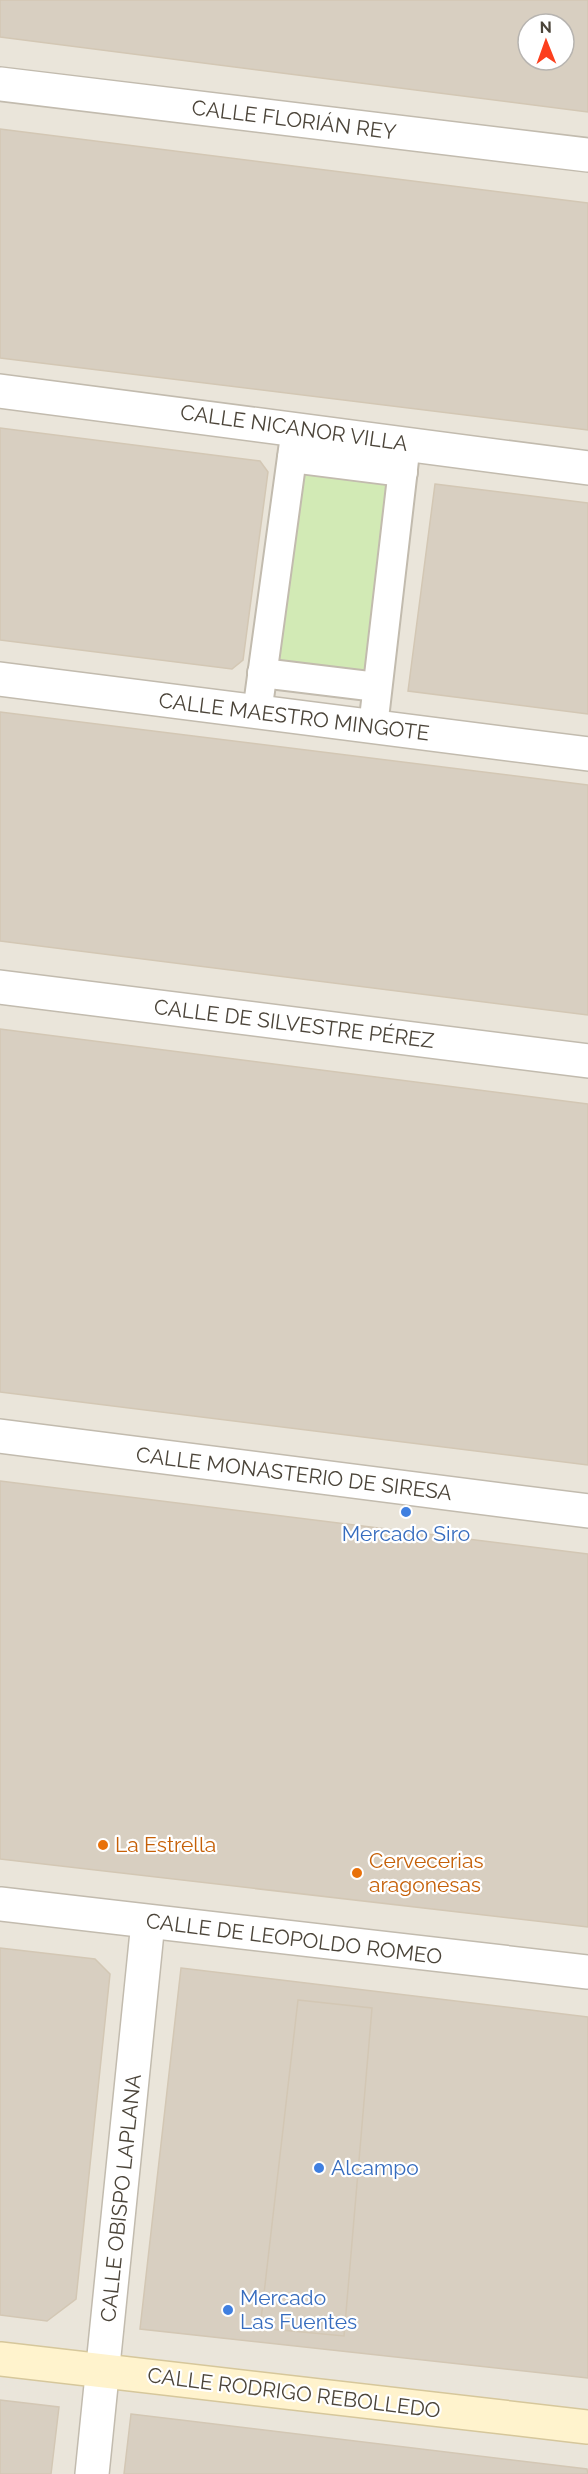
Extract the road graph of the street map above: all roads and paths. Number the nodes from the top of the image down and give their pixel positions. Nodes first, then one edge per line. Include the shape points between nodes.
1 (0, 84) edge
2 (588, 155) edge
3 (0, 391) edge
4 (294, 443) junction
5 (404, 458) junction
6 (588, 468) edge
7 (262, 673) junction
8 (0, 679) edge
9 (377, 687) junction
10 (256, 713) junction
11 (373, 727) junction
12 (588, 754) edge
13 (0, 987) edge
14 (588, 1061) edge
15 (0, 1436) edge
16 (588, 1511) edge
17 (0, 1904) edge
18 (148, 1922) junction
19 (588, 1972) edge
20 (0, 2359) edge
21 (104, 2370) junction
22 (588, 2427) edge
23 (92, 2474) edge

1 - 2 street, CALLE FLORIÁN REY
3 - 4 street, CALLE NICANOR VILLA
4 - 5 street, CALLE NICANOR VILLA
4 - 7 street
5 - 6 street, CALLE NICANOR VILLA
5 - 9 street
7 - 9 street
7 - 10 street
8 - 10 street, CALLE MAESTRO MINGOTE
9 - 11 street
10 - 11 street, CALLE MAESTRO MINGOTE
11 - 12 street, CALLE MAESTRO MINGOTE
13 - 14 street, CALLE DE SILVESTRE PÉREZ
15 - 16 street, CALLE MONASTERIO DE SIRESA
17 - 18 street, CALLE DE LEOPOLDO ROMEO
18 - 19 street, CALLE DE LEOPOLDO ROMEO
18 - 21 street, CALLE OBISPO LAPLANA
20 - 21 main road, CALLE RODRIGO REBOLLEDO
21 - 22 main road, CALLE RODRIGO REBOLLEDO
21 - 23 street, CALLE OBISPO LAPLANA

